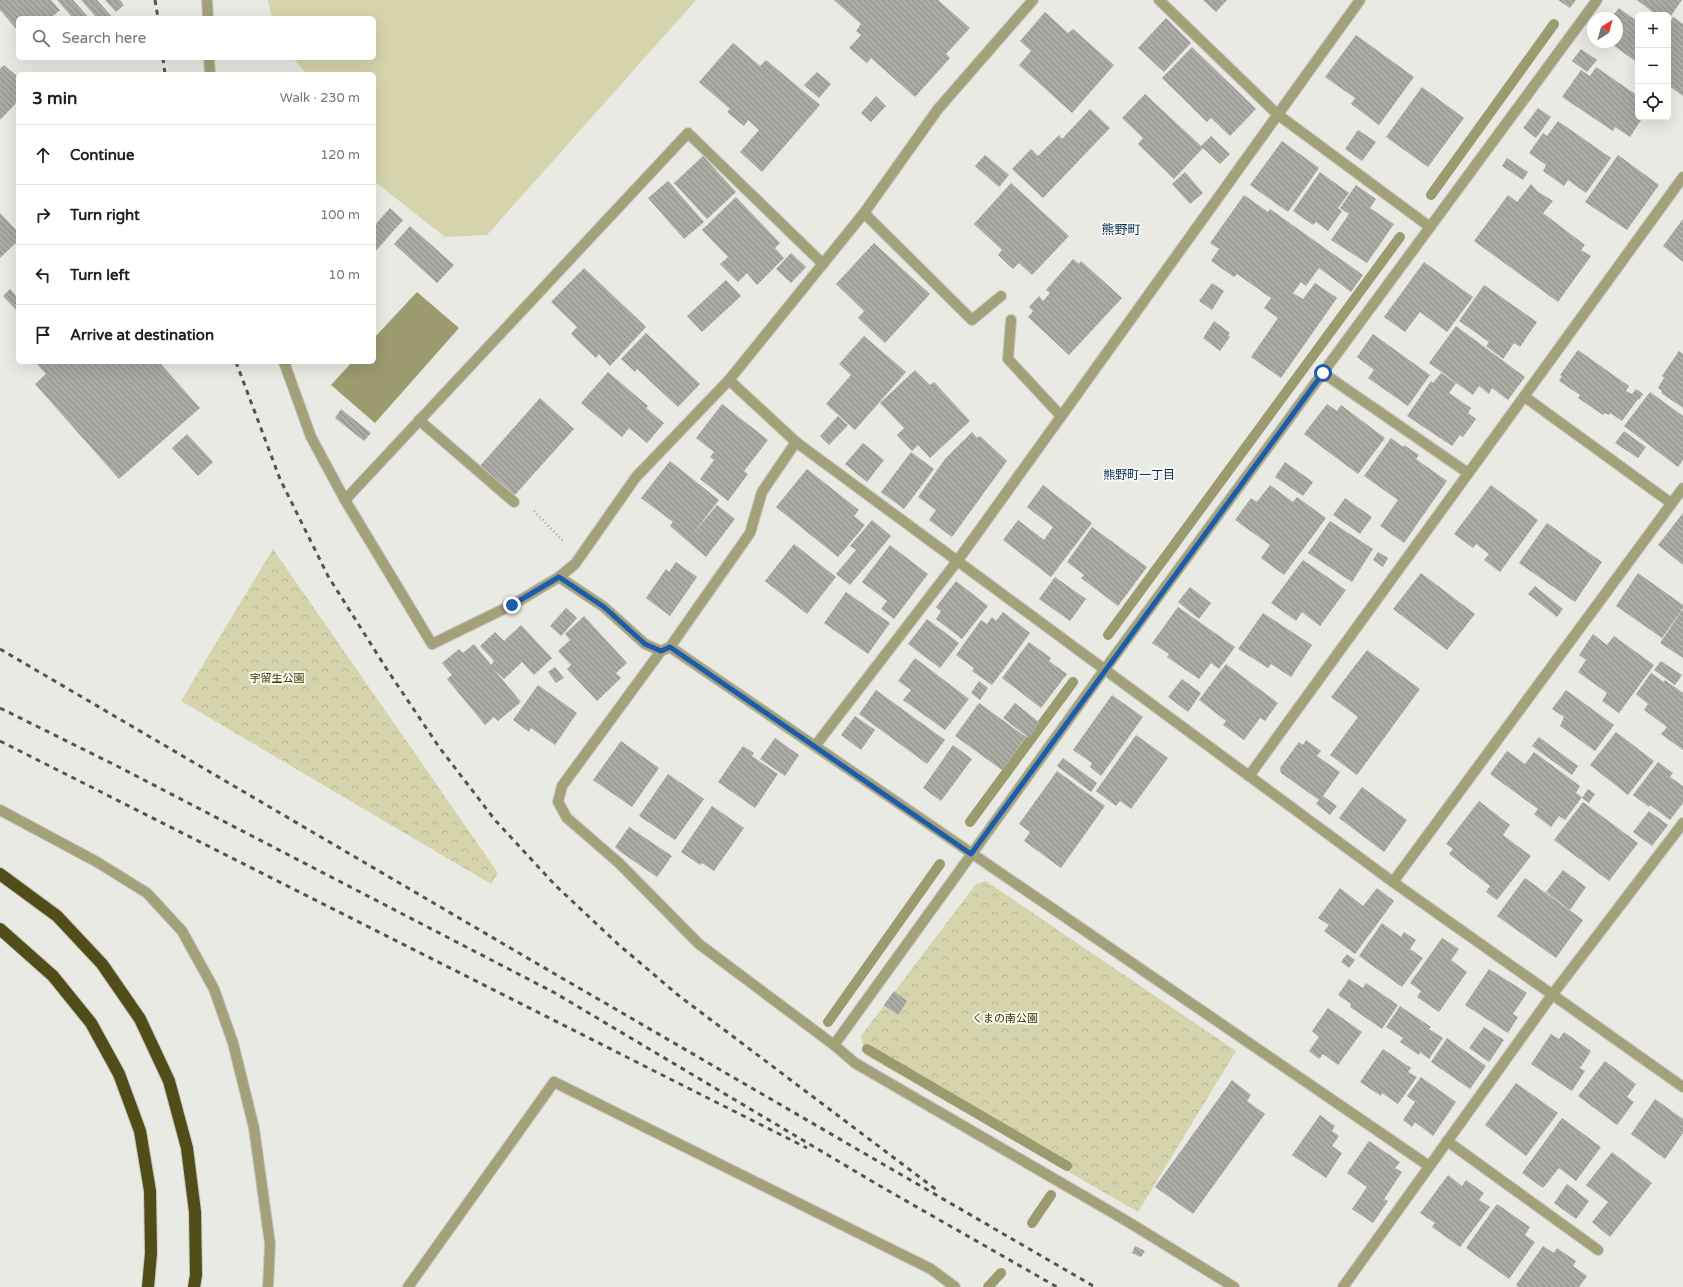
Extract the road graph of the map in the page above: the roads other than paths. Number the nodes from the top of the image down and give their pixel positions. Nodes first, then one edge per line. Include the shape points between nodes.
1 (207, 0) edge
2 (1034, 0) edge
3 (1159, 0) edge
4 (1360, 0) edge
5 (1597, 0) edge
6 (208, 16) edge
7 (209, 60) edge
8 (210, 72) edge
9 (1277, 114) junction
10 (1683, 177) edge
11 (864, 213) junction
12 (1430, 227) junction
13 (823, 264) junction
14 (1001, 296) dead end
15 (1011, 320) dead end
16 (285, 364) edge
17 (1323, 373) junction
18 (729, 380) junction
19 (1525, 396) junction
20 (1062, 416) junction
21 (419, 420) junction
22 (796, 442) junction
23 (1468, 473) junction
24 (1683, 488) edge
25 (345, 500) junction
26 (514, 502) road end
27 (1672, 503) junction
28 (958, 560) junction
29 (559, 577) junction
30 (665, 649) junction
31 (1105, 670) junction
32 (815, 746) junction
33 (1249, 776) junction
34 (0, 810) edge
35 (1683, 823) edge
36 (971, 854) junction
37 (0, 874) edge
38 (1393, 882) junction
39 (0, 929) edge
40 (1552, 995) junction
41 (834, 1045) junction
42 (1683, 1087) edge
43 (1447, 1141) junction
44 (1429, 1166) junction
45 (1598, 1250) dead end
46 (148, 1287) edge
47 (194, 1287) edge
48 (268, 1287) edge
49 (408, 1287) edge
50 (955, 1287) edge
51 (1234, 1287) edge
52 (1343, 1287) edge

1 - 6 street
2 - 11 street via 938,109
3 - 9 street
4 - 9 street
5 - 12 street
7 - 8 street
9 - 12 street
9 - 20 street
10 - 19 street
11 - 13 street
11 - 14 street via 972,320
12 - 17 street
13 - 18 street
13 - 21 street via 688,133
15 - 20 street via 1008,359
16 - 25 street via 311,437
17 - 23 street
17 - 31 street
18 - 22 street
18 - 29 street via 636,477 575,564
19 - 23 street
19 - 27 street
20 - 28 street
21 - 25 street
21 - 26 street
22 - 28 street
22 - 30 street via 762,492 750,533
23 - 33 street
24 - 27 street
25 - 29 street via 432,644 512,605
27 - 38 street
28 - 31 street
28 - 32 street
29 - 30 street via 604,607 645,644
30 - 32 street
30 - 41 street via 562,786 558,802 567,818 619,864 699,944
31 - 33 street
31 - 36 street
32 - 36 street
33 - 38 street
34 - 48 street via 97,862 146,893 182,931 214,989 233,1042 254,1128 270,1244
35 - 40 street
36 - 41 street
36 - 44 street
37 - 47 highway via 57,916 102,964 140,1019 169,1081 187,1148 195,1212
38 - 40 street
39 - 46 highway via 53,976 91,1024 119,1074 140,1131 150,1191 151,1253
40 - 42 street
40 - 43 street
41 - 51 street via 855,1063 1125,1220
43 - 44 street
43 - 45 street
44 - 52 street
49 - 50 street via 554,1082 931,1270

